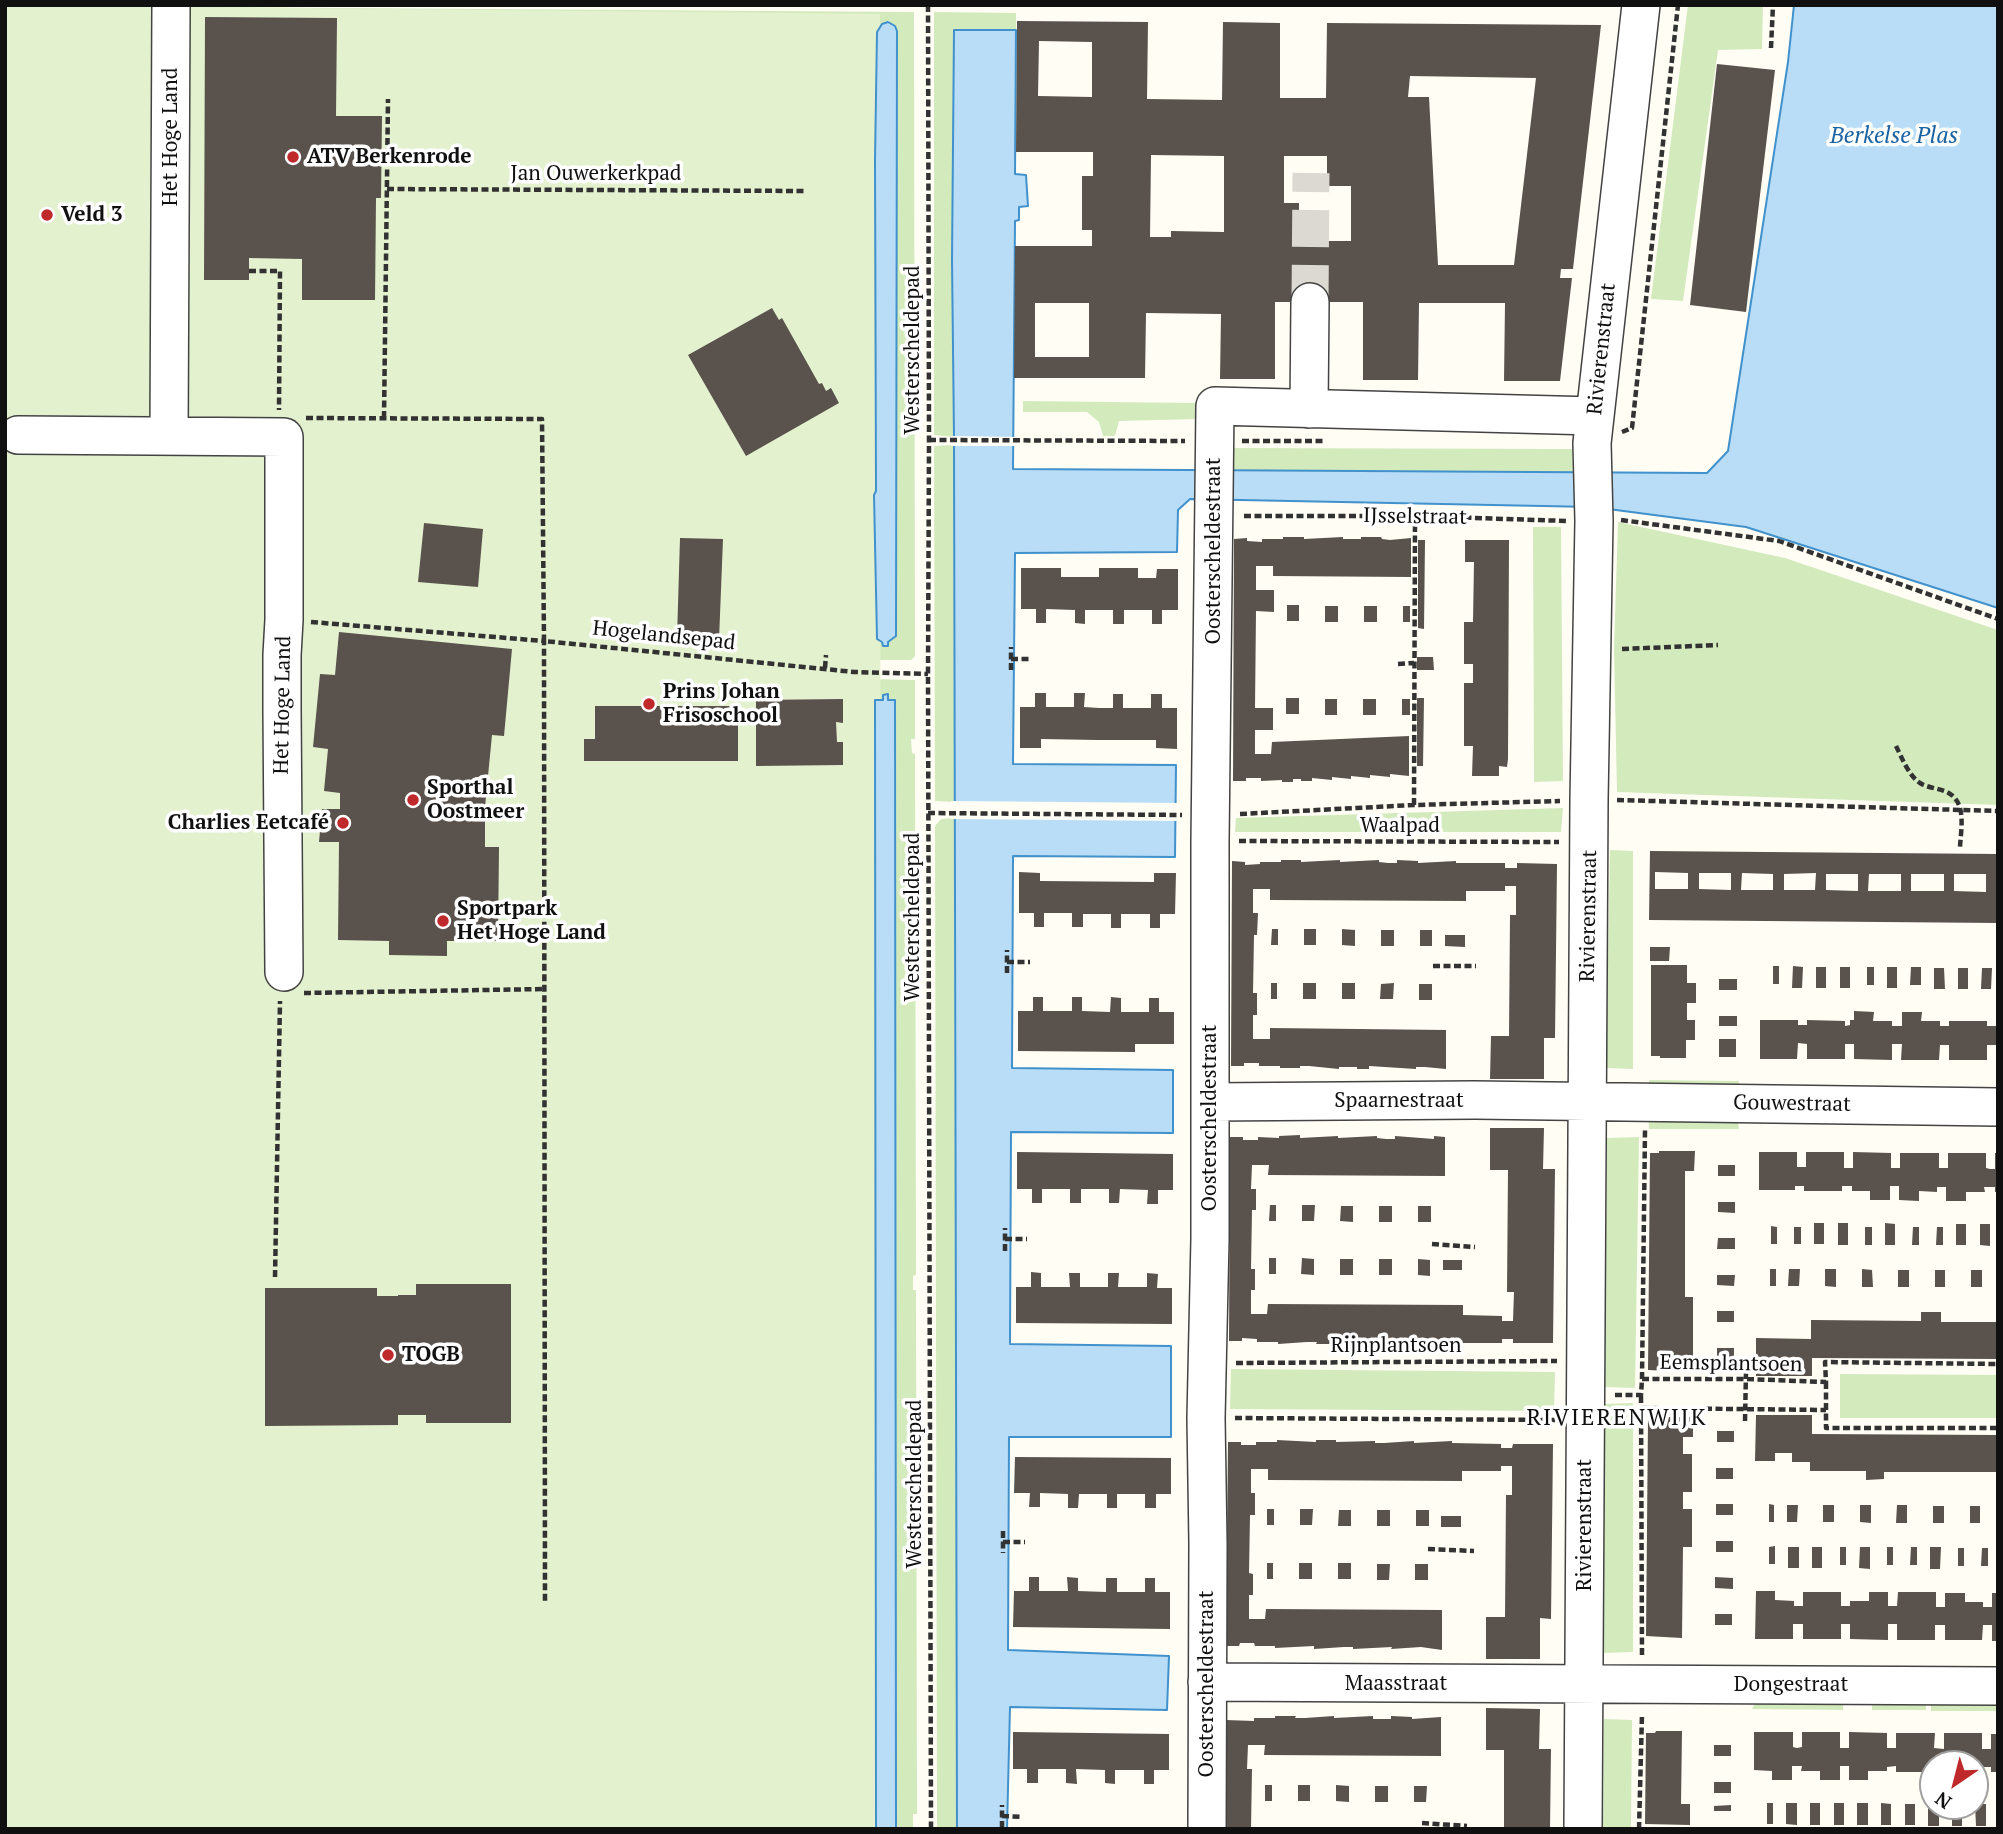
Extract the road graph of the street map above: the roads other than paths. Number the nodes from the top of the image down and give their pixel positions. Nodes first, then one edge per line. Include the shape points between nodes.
1 (171, 5) edge
2 (1641, 5) edge
3 (1310, 302) tunnel mouth
4 (1309, 409) junction
5 (18, 435) dead end
6 (169, 436) junction
7 (1597, 480) junction
8 (282, 988) road end
9 (1210, 1102) junction
10 (1587, 1102) junction
11 (1998, 1107) edge
12 (1207, 1682) junction
13 (1584, 1684) junction
14 (1998, 1686) edge
15 (1207, 1829) edge
16 (1583, 1829) edge

1 - 6 street, Het Hoge Land
2 - 7 street, Rivierenstraat
3 - 4 street
4 - 7 street
4 - 9 street, Oosterscheldestraat via 1215,434
5 - 6 street
6 - 8 street, Het Hoge Land via 282,427
7 - 10 street, Rivierenstraat
9 - 10 street, Spaarnestraat
9 - 12 street, Oosterscheldestraat
10 - 11 street, Gouwestraat
10 - 13 street, Rivierenstraat
12 - 13 street, Maasstraat
12 - 15 street, Oosterscheldestraat
13 - 14 street, Dongestraat
13 - 16 street, Rivierenstraat

